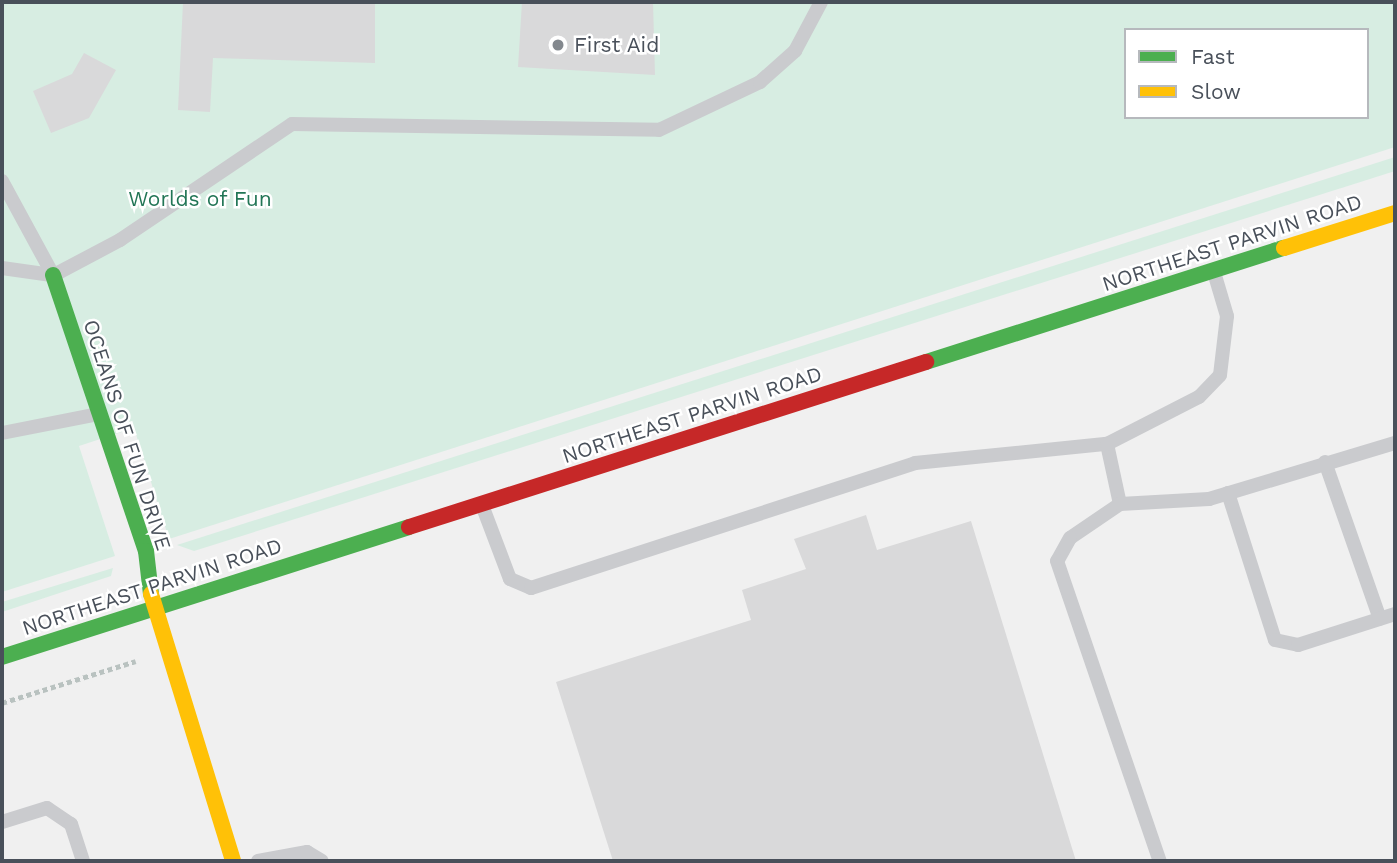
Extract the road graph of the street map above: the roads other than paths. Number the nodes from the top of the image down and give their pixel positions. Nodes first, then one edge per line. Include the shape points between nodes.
1 (821, 2) edge
2 (2, 181) edge
3 (1395, 213) edge
4 (2, 268) edge
5 (1213, 271) junction
6 (53, 275) junction
7 (99, 414) junction
8 (2, 433) edge
9 (1395, 443) edge
10 (1107, 444) junction
11 (1325, 462) junction
12 (1227, 493) junction
13 (482, 504) junction
14 (1120, 504) junction
15 (153, 609) junction
16 (1395, 614) edge
17 (1380, 619) junction
18 (2, 657) edge
19 (2, 822) edge
20 (83, 861) edge
21 (233, 861) edge
22 (258, 861) edge
23 (322, 861) edge
24 (1160, 861) edge

1 - 6 lane via 795,51 760,82 659,130 292,124 120,240
2 - 6 lane, OCEANS OF FUN DRIVE
3 - 5 street, NORTHEAST PARVIN ROAD
4 - 6 lane
5 - 10 lane via 1227,316 1220,375 1199,397
5 - 13 street, NORTHEAST PARVIN ROAD
6 - 7 street, OCEANS OF FUN DRIVE
7 - 8 lane
7 - 15 street, OCEANS OF FUN DRIVE via 146,551
9 - 11 lane
10 - 13 lane via 915,463 531,588 510,579
10 - 14 lane
11 - 12 lane
11 - 17 lane
12 - 14 lane
12 - 17 lane via 1275,640 1298,645
13 - 15 street, NORTHEAST PARVIN ROAD
14 - 24 lane via 1070,538 1057,561
15 - 18 street, NORTHEAST PARVIN ROAD
15 - 21 street, OCEANS OF FUN DRIVE
16 - 17 lane
19 - 20 lane via 47,808 71,824
22 - 23 lane via 307,852

